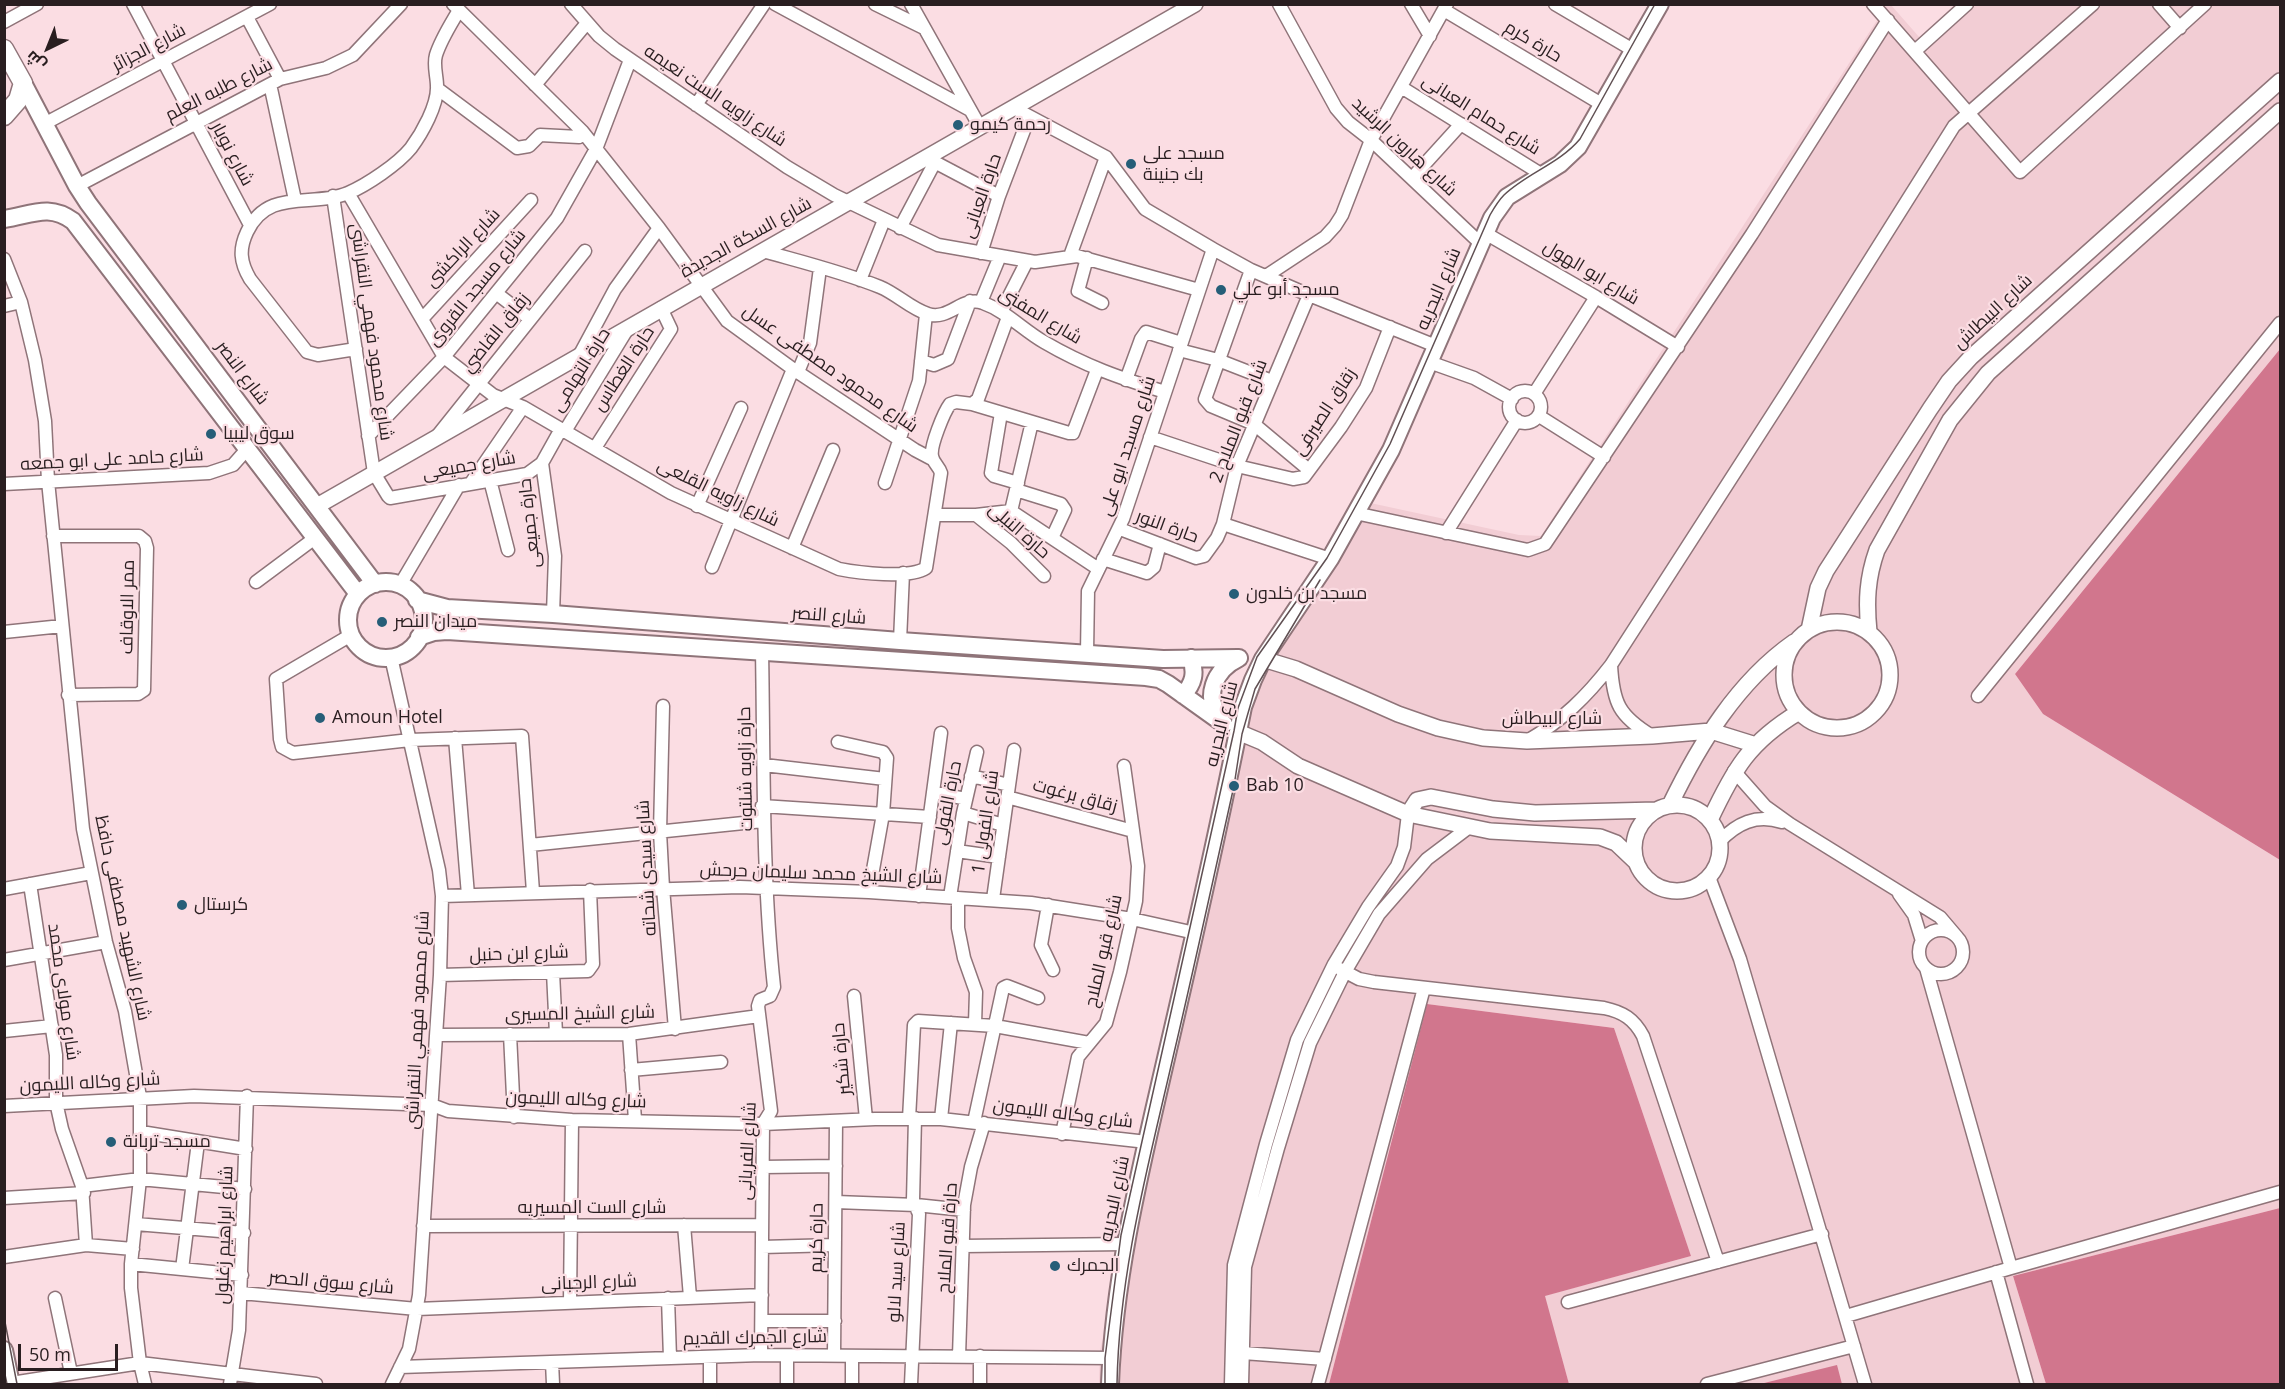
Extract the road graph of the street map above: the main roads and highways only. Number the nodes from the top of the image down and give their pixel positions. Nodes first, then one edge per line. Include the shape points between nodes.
1 (1660, 4) edge
2 (4, 49) edge
3 (23, 83) junction
4 (4, 116) edge
5 (4, 219) edge
6 (375, 584) junction
7 (358, 594) junction
8 (417, 600) junction
9 (419, 637) junction
10 (1191, 658) junction
11 (1238, 658) junction
12 (1263, 659) junction
13 (1183, 694) junction
14 (1238, 731) junction
15 (4, 1350) edge
16 (9, 1384) edge
17 (1110, 1384) edge

1 - 12 main road, شارع البحريه via 1573,153 1507,197 1492,218 1396,439 1330,559
2 - 3 main road
3 - 4 main road via 18,100
3 - 6 main road, شارع النصر via 77,186
5 - 7 main road via 50,210 73,221
6 - 7 main road
6 - 8 main road via 400,585
7 - 9 main road via 348,614 351,635 368,653 391,657 408,651
8 - 9 main road via 423,618
8 - 10 main road, شارع النصر via 447,608
9 - 13 main road via 447,631 1136,676 1159,679
10 - 11 main road, شارع النصر
10 - 13 main road via 1194,678
11 - 12 main road, شارع النصر
11 - 14 main road via 1220,672 1212,693 1217,715
12 - 14 main road, شارع البحريه
13 - 14 main road
14 - 17 main road, شارع البحريه via 1125,1244
15 - 16 main road

